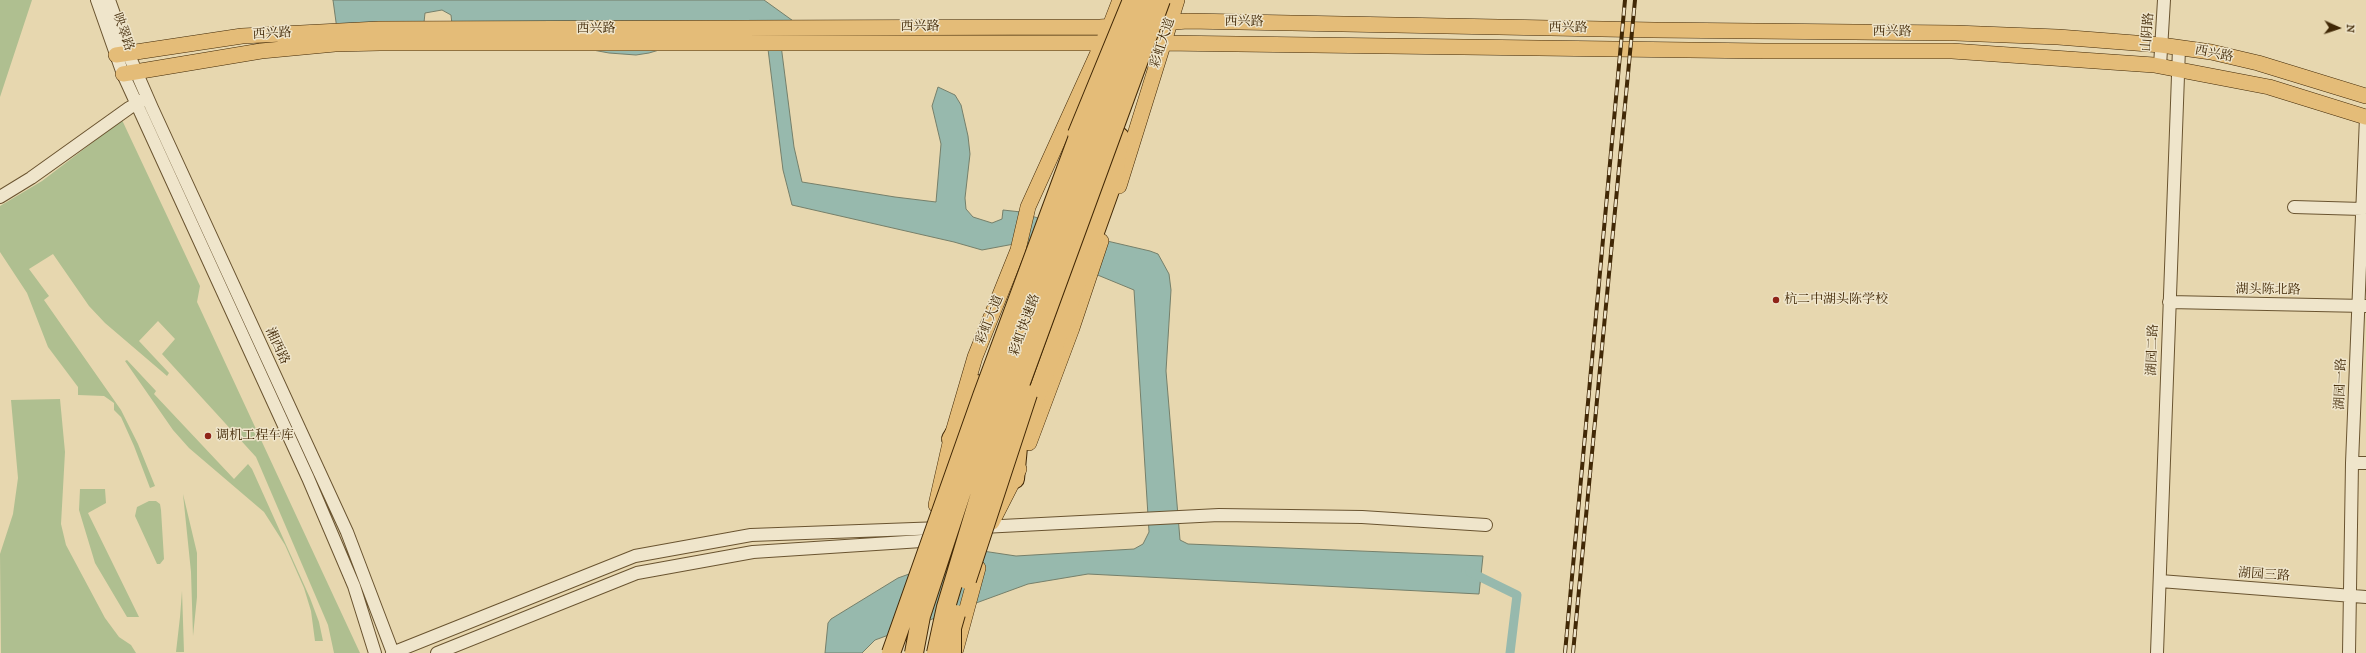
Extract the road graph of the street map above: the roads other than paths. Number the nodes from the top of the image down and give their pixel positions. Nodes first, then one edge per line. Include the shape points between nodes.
1 (97, 0) edge
2 (109, 0) edge
3 (1120, 0) edge
4 (1132, 0) edge
5 (1146, 0) edge
6 (1161, 0) edge
7 (1171, 0) edge
8 (1177, 0) edge
9 (2164, 0) edge
10 (1169, 22) junction
11 (1110, 26) junction
12 (1162, 42) junction
13 (2161, 45) junction
14 (2179, 48) junction
15 (122, 54) junction
16 (2160, 66) junction
17 (2178, 69) junction
18 (129, 73) junction
19 (2366, 96) edge
20 (142, 100) junction
21 (2366, 117) edge
22 (1083, 123) junction
23 (1120, 137) junction
24 (0, 197) edge
25 (2294, 208) dead end
26 (2362, 209) junction
27 (2169, 302) junction
28 (2362, 306) edge
29 (951, 439) junction
30 (2352, 463) junction
31 (2366, 463) edge
32 (1015, 479) junction
33 (1486, 525) dead end
34 (929, 535) junction
35 (987, 535) junction
36 (2160, 581) junction
37 (2349, 596) junction
38 (2366, 597) edge
39 (958, 622) junction
40 (896, 649) edge
41 (375, 653) edge
42 (392, 653) edge
43 (437, 653) edge
44 (914, 653) edge
45 (936, 653) edge
46 (947, 653) edge
47 (952, 653) edge
48 (955, 653) edge
49 (2157, 653) edge
50 (2349, 653) edge

1 - 15 street, 映翠路
2 - 15 street, 映翠路
3 - 11 main road, 彩虹大道
4 - 22 highway, bridge
5 - 44 highway, 彩虹快速路, bridge via 962,491 921,616
6 - 45 highway, 彩虹快速路, bridge via 979,497 946,607
7 - 23 highway
8 - 10 main road, 彩虹大道
9 - 13 street, 山阴路
10 - 11 main road, 西兴路
10 - 12 main road, 彩虹大道
10 - 13 main road, 西兴路 via 1955,32
11 - 15 main road, 西兴路 via 708,27 662,30 379,29 242,36
11 - 29 main road, 彩虹大道 via 1028,207 1018,250 975,357
12 - 16 main road, 西兴路 via 1764,51 1952,51
12 - 18 main road, 西兴路 via 708,41 654,44 335,44 261,51
12 - 32 main road, 彩虹大道 via 1106,227 1072,328
13 - 14 main road, 西兴路
13 - 16 street, 山阴路
14 - 17 street, 湖园二路
14 - 19 main road, 西兴路 via 2258,63
15 - 18 street, 映翠路
16 - 17 main road, 西兴路
17 - 21 main road, 西兴路 via 2269,87
17 - 27 street, 湖园二路
18 - 20 street, 湘西路
20 - 24 street via 32,178
20 - 41 street, 湘西路 via 354,586
20 - 42 street, 湘西路 via 347,532
21 - 26 street, 湖园一路
22 - 29 highway, bridge via 1045,198 968,412
22 - 40 highway, bridge via 982,396
23 - 32 highway via 1113,182 1018,447
23 - 39 highway, bridge via 1092,210 991,502
25 - 26 street
26 - 28 street, 湖园一路
27 - 28 street, 湖头陈北路
27 - 36 street, 湖园二路
28 - 30 street, 湖园一路
29 - 34 main road, 彩虹大道
30 - 31 street
30 - 37 street, 湖园一路
32 - 35 main road, 彩虹大道
33 - 35 street via 1362,517 1219,514
34 - 35 street
34 - 40 main road, 彩虹大道, bridge
34 - 42 street via 751,535 634,556
34 - 43 street via 753,552 637,573
35 - 39 main road, 彩虹大道
36 - 37 street, 湖园三路
36 - 49 street, 湖园二路
37 - 38 street, 湖园三路
37 - 50 street, 湖园一路
39 - 46 highway, bridge
39 - 47 highway, bridge
39 - 48 main road, 彩虹大道

